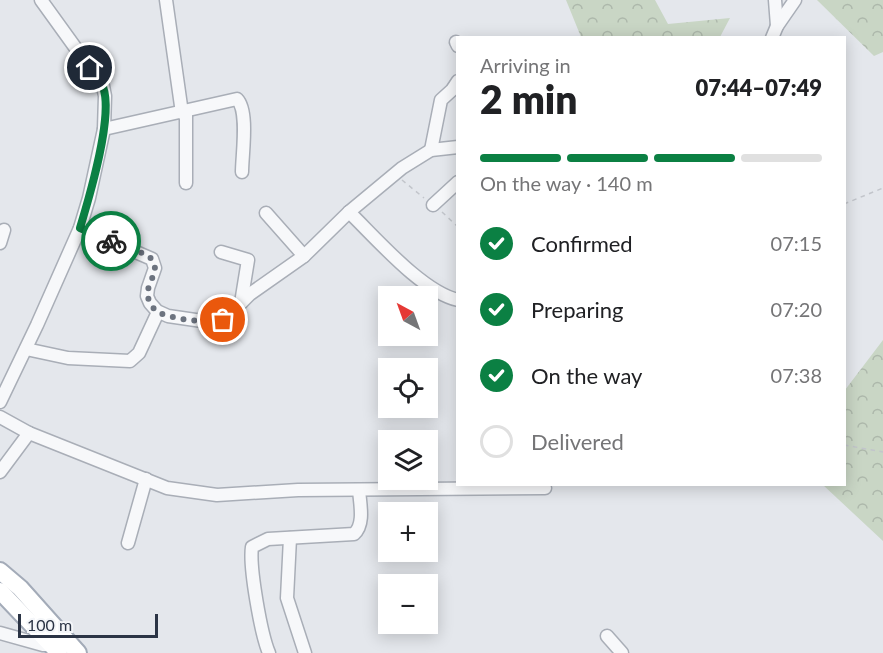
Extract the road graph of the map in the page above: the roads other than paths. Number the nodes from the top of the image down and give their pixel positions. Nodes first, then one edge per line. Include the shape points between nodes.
1 (41, 0) edge
2 (166, 0) edge
3 (775, 0) edge
4 (795, 0) edge
5 (775, 32) edge
6 (456, 84) edge
7 (184, 112) junction
8 (104, 129) junction
9 (456, 147) edge
10 (430, 150) junction
11 (242, 172) dead end
12 (186, 183) dead end
13 (456, 184) edge
14 (433, 205) dead end
15 (349, 212) junction
16 (266, 213) dead end
17 (80, 228) junction
18 (4, 230) dead end
19 (0, 243) edge
20 (221, 252) dead end
21 (304, 256) junction
22 (456, 299) edge
23 (241, 303) junction
24 (158, 312) junction
25 (26, 349) junction
26 (0, 402) edge
27 (0, 417) edge
28 (29, 433) junction
29 (0, 472) edge
30 (146, 479) junction
31 (545, 488) dead end
32 (359, 490) junction
33 (290, 537) junction
34 (128, 543) dead end
35 (0, 571) edge
36 (0, 591) edge
37 (0, 633) edge
38 (607, 636) dead end
39 (55, 649) edge
40 (78, 653) edge
41 (269, 653) edge
42 (305, 653) edge
43 (622, 653) edge

1 - 8 street via 103,86
2 - 7 street
3 - 5 street
4 - 5 street
6 - 10 street via 441,100
7 - 8 street
7 - 11 street via 233,99 240,101 244,117
7 - 12 street
8 - 17 street
9 - 10 street
10 - 15 street
13 - 14 street
15 - 21 street
15 - 22 street via 422,282
16 - 21 street
17 - 24 street via 152,259 155,269 147,296
17 - 25 street
18 - 19 street
20 - 23 street via 248,260
21 - 23 street
23 - 24 street via 223,320 214,322
24 - 25 street via 139,353 130,361 68,358
25 - 26 street
27 - 28 street
28 - 29 street
28 - 30 street
30 - 32 street via 167,488 217,495
30 - 34 street
31 - 32 street
32 - 33 street via 361,523 354,534
33 - 41 street via 268,539 252,548 264,641
33 - 42 street via 287,598
35 - 40 main road
36 - 39 main road
37 - 39 street
38 - 43 street

